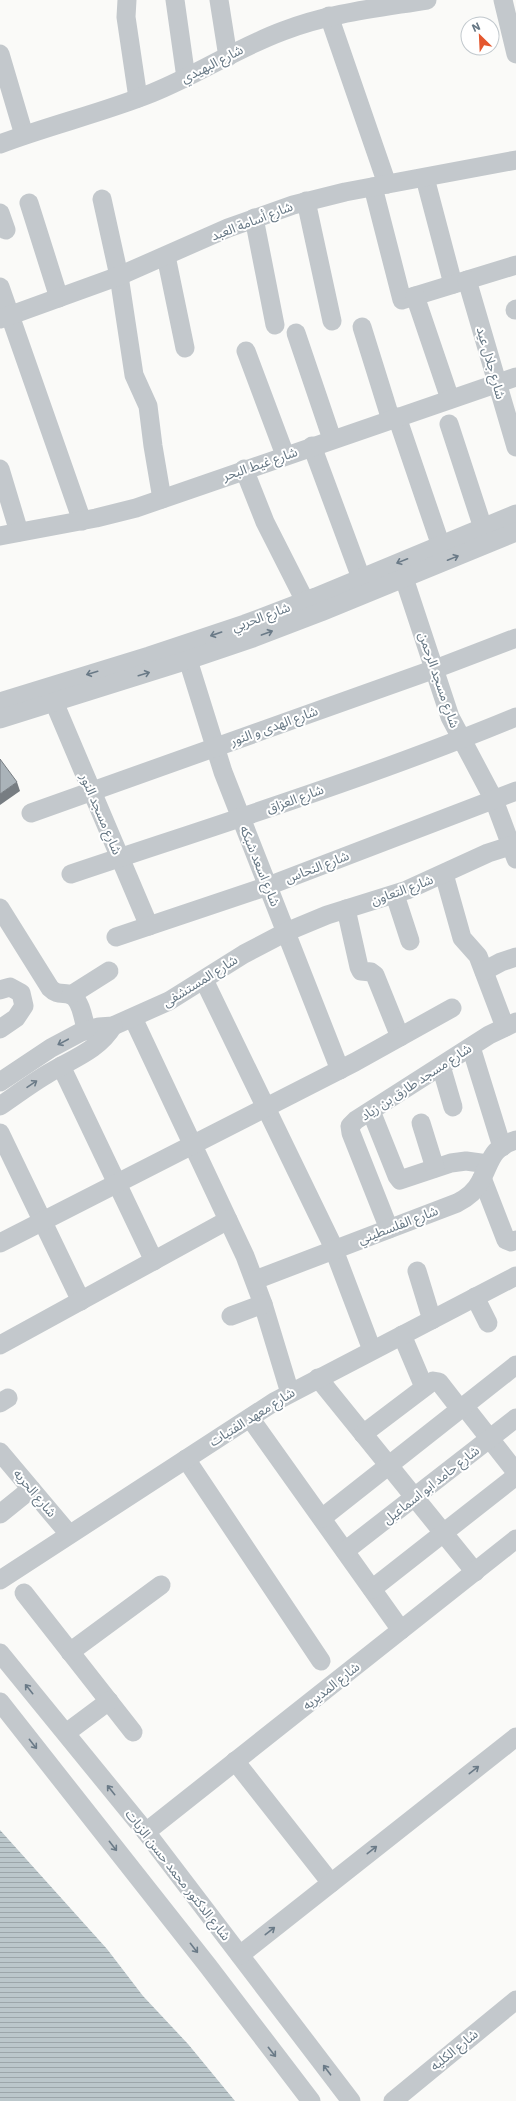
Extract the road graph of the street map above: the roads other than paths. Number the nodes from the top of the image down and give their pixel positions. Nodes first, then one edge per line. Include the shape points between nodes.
1 (126, 0) edge
2 (175, 0) edge
3 (219, 0) edge
4 (427, 0) edge
5 (503, 0) edge
6 (329, 16) junction
7 (513, 28) edge
8 (0, 54) edge
9 (516, 54) edge
10 (228, 57) junction
11 (186, 78) junction
12 (138, 98) junction
13 (24, 135) junction
14 (0, 144) edge
15 (516, 160) edge
16 (425, 178) junction
17 (380, 186) junction
18 (102, 199) dead end
19 (306, 201) junction
20 (29, 203) dead end
21 (254, 218) junction
22 (166, 256) junction
23 (516, 265) edge
24 (119, 276) junction
25 (460, 282) junction
26 (0, 287) edge
27 (59, 298) junction
28 (408, 298) junction
29 (5, 317) edge
30 (332, 320) dead end
31 (275, 325) dead end
32 (362, 327) dead end
33 (296, 333) dead end
34 (184, 348) dead end
35 (246, 351) dead end
36 (516, 377) edge
37 (497, 384) junction
38 (450, 399) junction
39 (394, 419) junction
40 (449, 424) dead end
41 (332, 439) junction
42 (312, 446) junction
43 (516, 447) edge
44 (285, 455) junction
45 (0, 469) edge
46 (244, 470) junction
47 (162, 499) junction
48 (516, 514) edge
49 (82, 521) junction
50 (483, 528) junction
51 (19, 532) junction
52 (0, 536) edge
53 (515, 536) edge
54 (433, 555) junction
55 (361, 578) junction
56 (404, 578) junction
57 (305, 601) junction
58 (516, 638) edge
59 (188, 660) junction
60 (435, 669) junction
61 (0, 702) edge
62 (54, 702) junction
63 (516, 718) edge
64 (0, 719) edge
65 (461, 740) junction
66 (215, 747) junction
67 (92, 791) junction
68 (516, 791) edge
69 (494, 800) junction
70 (31, 813) dead end
71 (241, 818) junction
72 (515, 849) edge
73 (120, 858) junction
74 (72, 874) dead end
75 (444, 874) junction
76 (268, 886) junction
77 (395, 895) junction
78 (0, 908) edge
79 (346, 909) junction
80 (149, 926) junction
81 (286, 932) junction
82 (116, 937) dead end
83 (410, 941) dead end
84 (516, 957) edge
85 (109, 971) dead end
86 (484, 971) junction
87 (204, 980) junction
88 (0, 990) edge
89 (71, 995) junction
90 (452, 1008) dead end
91 (133, 1018) junction
92 (510, 1024) edge
93 (113, 1026) junction
94 (0, 1029) edge
95 (86, 1030) junction
96 (400, 1037) junction
97 (471, 1047) junction
98 (61, 1066) junction
99 (441, 1066) junction
100 (340, 1070) junction
101 (0, 1082) edge
102 (0, 1106) edge
103 (266, 1107) junction
104 (453, 1107) dead end
105 (371, 1111) junction
106 (421, 1123) dead end
107 (0, 1133) edge
108 (509, 1143) edge
109 (193, 1145) junction
110 (435, 1168) junction
111 (485, 1171) junction
112 (117, 1183) junction
113 (228, 1220) junction
114 (43, 1221) junction
115 (389, 1229) junction
116 (516, 1240) edge
117 (0, 1243) edge
118 (334, 1249) junction
119 (154, 1261) junction
120 (417, 1271) dead end
121 (516, 1276) edge
122 (255, 1280) junction
123 (476, 1297) junction
124 (81, 1301) junction
125 (263, 1304) junction
126 (231, 1316) dead end
127 (432, 1320) junction
128 (488, 1323) dead end
129 (402, 1335) junction
130 (2, 1338) edge
131 (372, 1350) junction
132 (516, 1365) edge
133 (318, 1378) junction
134 (424, 1387) junction
135 (290, 1393) junction
136 (462, 1408) junction
137 (250, 1418) junction
138 (516, 1418) edge
139 (363, 1434) junction
140 (490, 1439) junction
141 (0, 1452) edge
142 (186, 1459) junction
143 (389, 1466) junction
144 (516, 1472) edge
145 (516, 1476) edge
146 (32, 1489) junction
147 (415, 1497) junction
148 (0, 1514) edge
149 (322, 1518) junction
150 (443, 1533) junction
151 (69, 1534) junction
152 (516, 1539) edge
153 (345, 1551) junction
154 (475, 1572) junction
155 (0, 1580) edge
156 (161, 1585) dead end
157 (372, 1589) junction
158 (24, 1593) dead end
159 (401, 1630) junction
160 (70, 1652) junction
161 (0, 1653) edge
162 (322, 1661) dead end
163 (109, 1701) junction
164 (0, 1702) edge
165 (133, 1732) dead end
166 (66, 1733) junction
167 (516, 1737) edge
168 (236, 1761) junction
169 (146, 1832) junction
170 (331, 1883) junction
171 (240, 1955) junction
172 (516, 2000) edge
173 (311, 2101) edge
174 (351, 2101) edge
175 (393, 2101) edge

1 - 12 street via 126,17
2 - 11 street
3 - 10 street
4 - 6 street, شارع البهيدي
5 - 7 street
6 - 10 street, شارع البهيدي via 272,35
6 - 17 street
7 - 9 street
8 - 13 street
10 - 11 street, شارع البهيدي
11 - 12 street, شارع البهيدي
12 - 13 street, شارع البهيدي
13 - 14 street, شارع البهيدي
15 - 16 street, شارع أسامة العبد
16 - 17 street, شارع أسامة العبد
16 - 25 street, شارع جلال عيد
17 - 19 street, شارع أسامة العبد
17 - 28 street
18 - 24 street
19 - 21 street, شارع أسامة العبد
19 - 30 street
20 - 27 street
21 - 22 street, شارع أسامة العبد
21 - 31 street
22 - 24 street, شارع أسامة العبد
22 - 34 street
23 - 25 street
24 - 27 street, شارع أسامة العبد
24 - 47 street via 133,370 148,406
25 - 28 street
25 - 37 street, شارع جلال عيد
26 - 29 street
27 - 29 street, شارع أسامة العبد
28 - 38 street
29 - 49 street
32 - 39 street
33 - 41 street
35 - 44 street
36 - 37 street, شارع غيط البحر
37 - 38 street, شارع غيط البحر
37 - 43 street, شارع جلال عيد
38 - 39 street, شارع غيط البحر
39 - 41 street, شارع غيط البحر
39 - 54 street
40 - 50 street
41 - 42 street, شارع غيط البحر
42 - 44 street, شارع غيط البحر
42 - 55 street
44 - 46 street, شارع غيط البحر
45 - 51 street
46 - 47 street, شارع غيط البحر
46 - 57 street via 267,526
47 - 49 street, شارع غيط البحر via 123,512
48 - 50 street, شارع الحربي
49 - 51 street, شارع غيط البحر
50 - 54 street, شارع الحربي
51 - 52 street, شارع غيط البحر
54 -> 53 street, شارع الحربي
54 -> 55 street, شارع الحربي
54 - 56 street, شارع الحربي
55 - 57 street, شارع الحربي
59 -> 56 street, شارع الحربي via 298,621
56 - 60 street, شارع مسجد الرحمن
57 -> 61 street, شارع الحربي via 179,646
58 - 60 street, شارع الهدى و النور
62 -> 59 street, شارع الحربي
59 - 66 street, شارع اسعد شبكه
60 - 65 street, شارع مسجد الرحمن via 445,705
60 - 66 street, شارع الهدى و النور
62 - 64 street, شارع الحربي
62 - 67 street, شارع مسجد النور
63 - 65 street, شارع العزاق
65 - 69 street, شارع مسجد الرحمن
65 - 71 street, شارع العزاق
66 - 67 street, شارع الهدى و النور
66 - 71 street, شارع اسعد شبكه
67 - 70 street, شارع الهدى و النور
67 - 73 street, شارع مسجد النور
68 - 69 street, شارع النحاس
69 - 72 street, شارع مسجد الرحمن
69 - 76 street, شارع النحاس
71 - 73 street, شارع العزاق
71 - 76 street, شارع اسعد شبكه
72 - 75 street, شارع التعاون via 488,853
73 - 74 street, شارع العزاق
73 - 80 street, شارع مسجد النور
75 - 77 street, شارع التعاون
75 - 86 street via 462,938 478,956
76 - 80 street, شارع النحاس
76 - 81 street, شارع اسعد شبكه
77 - 79 street, شارع التعاون
77 - 83 street
78 - 89 street via 50,988 57,993
79 - 81 street, شارع التعاون via 309,921
79 - 96 street via 359,967 361,971 375,975
80 - 82 street, شارع النحاس
81 - 87 street, شارع المستشفى via 244,954
81 - 100 street, شارع اسعد شبكه
84 - 86 street
85 - 89 street
86 - 92 street
87 - 91 street, شارع المستشفى via 170,1001
87 - 103 street
88 - 94 street via 10,987 21,993 24,1006 16,1018
89 - 95 street via 79,1006
90 - 96 street
91 - 93 street, شارع المستشفى
91 - 109 street
92 - 97 street, شارع مسجد طارق بن زياد
93 - 95 street, شارع المستشفى
93 - 98 street via 96,1046
95 -> 101 street, شارع المستشفى via 51,1048
96 - 100 street
97 - 99 street, شارع مسجد طارق بن زياد
97 - 108 street
102 -> 98 street
98 - 112 street
99 - 104 street
99 - 105 street, شارع مسجد طارق بن زياد
100 - 103 street
103 - 109 street
103 - 118 street
105 - 110 street via 398,1178 404,1180
105 - 115 street, شارع مسجد طارق بن زياد via 352,1123 350,1130
106 - 110 street
107 - 114 street
108 - 111 street, شارع الفلسطيني via 493,1154
109 - 112 street
109 - 113 street
110 - 111 street via 458,1162
111 - 115 street, شارع الفلسطيني via 470,1195 457,1203
111 - 116 street via 506,1240
112 - 114 street
112 - 119 street
113 - 119 street
113 - 122 street
114 - 117 street
114 - 124 street
115 - 118 street, شارع الفلسطيني
118 - 122 street, شارع الفلسطيني
118 - 131 street
119 - 124 street
120 - 127 street
121 - 123 street, شارع معهد الفتيات
122 - 125 street
123 - 127 street, شارع معهد الفتيات
123 - 128 street
124 - 130 street
125 - 126 street
125 - 135 street
127 - 129 street, شارع معهد الفتيات
129 - 131 street, شارع معهد الفتيات
129 - 134 street
131 - 133 street, شارع معهد الفتيات
132 - 136 street
133 - 135 street, شارع معهد الفتيات
133 - 139 street
134 - 136 street via 432,1381 438,1382
134 - 139 street
135 - 137 street, شارع معهد الفتيات
136 - 140 street
136 - 143 street
137 - 142 street, شارع معهد الفتيات
137 - 149 street
138 - 140 street, شارع حامد ابو اسماعيل
139 - 143 street
140 - 144 street
140 - 147 street, شارع حامد ابو اسماعيل
141 - 146 street, شارع الحريه
142 - 151 street, شارع معهد الفتيات
142 - 162 street
143 - 147 street
143 - 149 street
145 - 150 street
146 - 148 street
146 - 151 street, شارع الحريه
147 - 150 street
147 - 153 street, شارع حامد ابو اسماعيل
149 - 153 street
150 - 154 street
150 - 157 street
151 - 155 street, شارع معهد الفتيات
152 - 154 street, شارع المديريه
153 - 157 street
154 - 159 street, شارع المديريه
156 - 160 street
157 - 159 street
158 - 160 street
159 - 168 street, شارع المديريه
160 - 163 street
166 -> 161 street, شارع الدكتور محمد حسن الزيات
163 - 165 street
163 - 166 street
164 -> 173 street
169 -> 166 street, شارع الدكتور محمد حسن الزيات
170 -> 167 street
168 - 169 street, شارع المديريه
168 - 170 street
169 - 171 street, شارع الدكتور محمد حسن الزيات
171 -> 170 street
174 -> 171 street, شارع الدكتور محمد حسن الزيات
172 - 175 street, شارع الكليه

